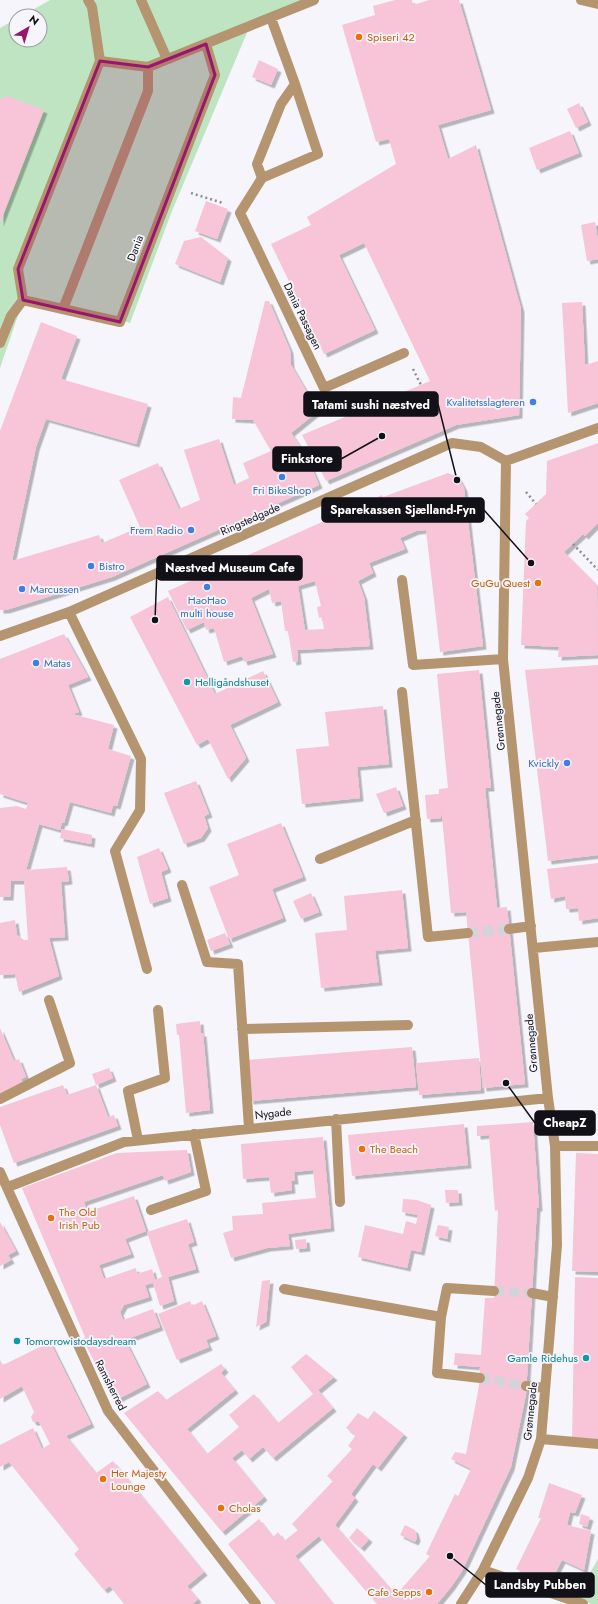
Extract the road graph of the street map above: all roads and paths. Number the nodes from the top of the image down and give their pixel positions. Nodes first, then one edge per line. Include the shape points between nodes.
1 (88, 0) edge
2 (141, 0) edge
3 (314, 0) edge
4 (581, 0) edge
5 (598, 4) edge
6 (271, 18) junction
7 (206, 44) junction
8 (167, 59) junction
9 (100, 61) junction
10 (148, 66) junction
11 (296, 84) junction
12 (262, 178) junction
13 (172, 187) junction
14 (240, 213) junction
15 (22, 300) junction
16 (64, 309) junction
17 (0, 343) edge
18 (404, 353) dead end
19 (598, 428) edge
20 (506, 461) junction
21 (573, 544) dead end
22 (598, 570) edge
23 (402, 580) dead end
24 (69, 612) junction
25 (0, 636) edge
26 (503, 658) junction
27 (402, 692) dead end
28 (416, 820) junction
29 (320, 859) dead end
30 (182, 885) dead end
31 (531, 926) junction
32 (509, 928) tunnel mouth
33 (468, 933) tunnel mouth
34 (598, 942) edge
35 (534, 948) junction
36 (147, 970) dead end
37 (48, 1000) dead end
38 (158, 1010) dead end
39 (408, 1025) dead end
40 (242, 1029) junction
41 (548, 1098) junction
42 (0, 1099) edge
43 (336, 1119) junction
44 (248, 1128) junction
45 (194, 1134) junction
46 (138, 1140) junction
47 (555, 1146) junction
48 (598, 1146) edge
49 (0, 1172) edge
50 (8, 1187) junction
51 (340, 1202) dead end
52 (151, 1210) dead end
53 (284, 1290) dead end
54 (494, 1291) tunnel mouth
55 (532, 1294) tunnel mouth
56 (553, 1297) junction
57 (441, 1317) junction
58 (480, 1378) tunnel mouth
59 (526, 1386) tunnel mouth
60 (545, 1388) junction
61 (541, 1439) junction
62 (598, 1444) edge
63 (482, 1570) junction
64 (256, 1604) edge
65 (461, 1604) edge
66 (583, 1604) edge

1 - 9 street via 92,7
2 - 8 street
3 - 6 street
4 - 5 street
6 - 7 street
6 - 11 street
7 - 8 street
7 - 13 street, Dania via 215,75
8 - 10 street
9 - 10 street
9 - 15 street via 18,269
10 - 16 street via 148,91
11 - 12 street via 281,104 257,164
11 - 12 street via 318,154
12 - 14 street
13 - 14 path via 231,206
13 - 16 street, Dania via 120,322
14 - 18 street, Dania Passagen via 324,388
15 - 16 street, Dania
15 - 17 street via 11,316
19 - 20 street
20 - 24 street, Ringstedgade via 481,447 452,444
20 - 26 street, Grønnegade
21 - 22 path
23 - 26 street via 413,665
24 - 25 street, Ringstedgade
24 - 36 street via 141,759 140,810 115,851
26 - 31 street, Grønnegade
27 - 28 street
28 - 29 street
28 - 33 street via 428,937
30 - 40 street via 207,962 238,964
31 - 32 street
31 - 35 street, Grønnegade
34 - 35 street
35 - 41 street, Grønnegade
37 - 42 street via 70,1063
38 - 46 street via 165,1078 128,1090
39 - 40 street
40 - 44 street
41 - 43 street, Nygade
41 - 47 street, Grønnegade
43 - 44 street, Nygade
43 - 51 street
44 - 45 street, Nygade
45 - 46 street, Nygade
45 - 52 street via 206,1191
46 - 50 street, Nygade via 124,1142
47 - 48 street
47 - 56 street, Grønnegade via 557,1245
49 - 50 street, Ramsherred
50 - 64 street, Ramsherred via 108,1411
53 - 57 street
54 - 57 street via 447,1288
55 - 56 street
56 - 60 street, Grønnegade
57 - 58 street via 437,1373
59 - 60 street
60 - 61 street, Grønnegade
61 - 62 street
61 - 63 street, Grønnegade via 528,1478
63 - 65 street, Grønnegade
63 - 66 street

